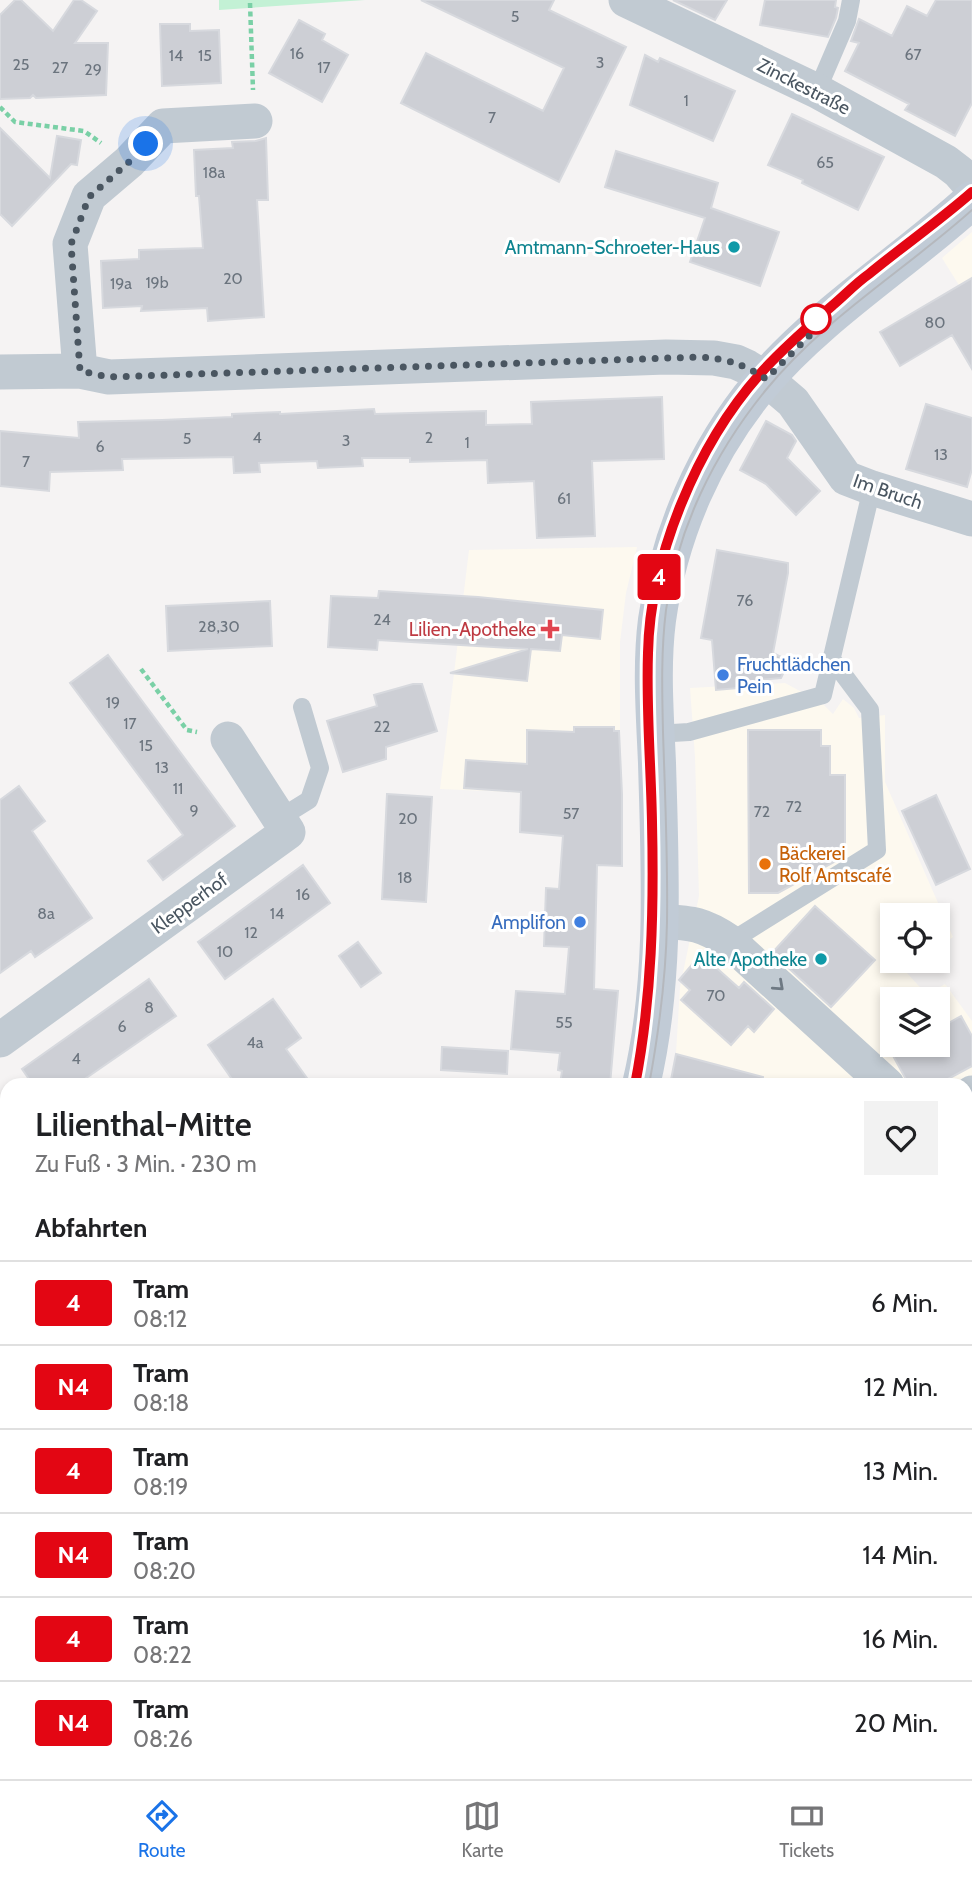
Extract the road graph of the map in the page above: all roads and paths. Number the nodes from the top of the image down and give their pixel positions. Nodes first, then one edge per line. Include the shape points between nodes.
1 (626, 0) edge
2 (851, 0) edge
3 (250, 3) dead end
4 (817, 91) junction
5 (0, 107) edge
6 (255, 121) joint
7 (129, 162) junction
8 (972, 187) edge
9 (972, 200) edge
10 (80, 371) junction
11 (0, 372) edge
12 (766, 379) junction
13 (872, 488) junction
14 (972, 519) edge
15 (831, 658) junction
16 (141, 669) dead end
17 (302, 707) dead end
18 (656, 734) junction
19 (228, 739) joint
20 (280, 818) junction
21 (659, 921) junction
22 (730, 942) junction
23 (0, 1040) edge
24 (642, 1078) edge
25 (879, 1078) edge

1 - 4 street, Zinckestraße
2 - 4 lane via 847,21
3 - 6 path
4 - 8 street, Zinckestraße via 946,162
5 - 7 path via 15,122 84,131
6 - 7 street via 163,126
7 - 10 street via 89,197 71,244
9 - 12 street via 822,323
10 - 11 street, Im Bruch
10 - 12 street, Im Bruch via 109,377 701,357 736,362
12 - 13 street, Im Bruch via 793,402 843,474
12 - 18 street via 722,438 693,492 675,540 657,623
13 - 14 street, Im Bruch
13 - 15 lane
15 - 18 lane via 823,695 689,732
15 - 22 lane via 870,710 877,850
16 - 19 path via 187,730
17 - 20 lane via 320,768 309,800
18 - 21 street
19 - 20 street
20 - 23 street, Klepperhof via 288,832
21 - 22 street via 689,922
21 - 24 street via 653,1023
22 -> 25 street

